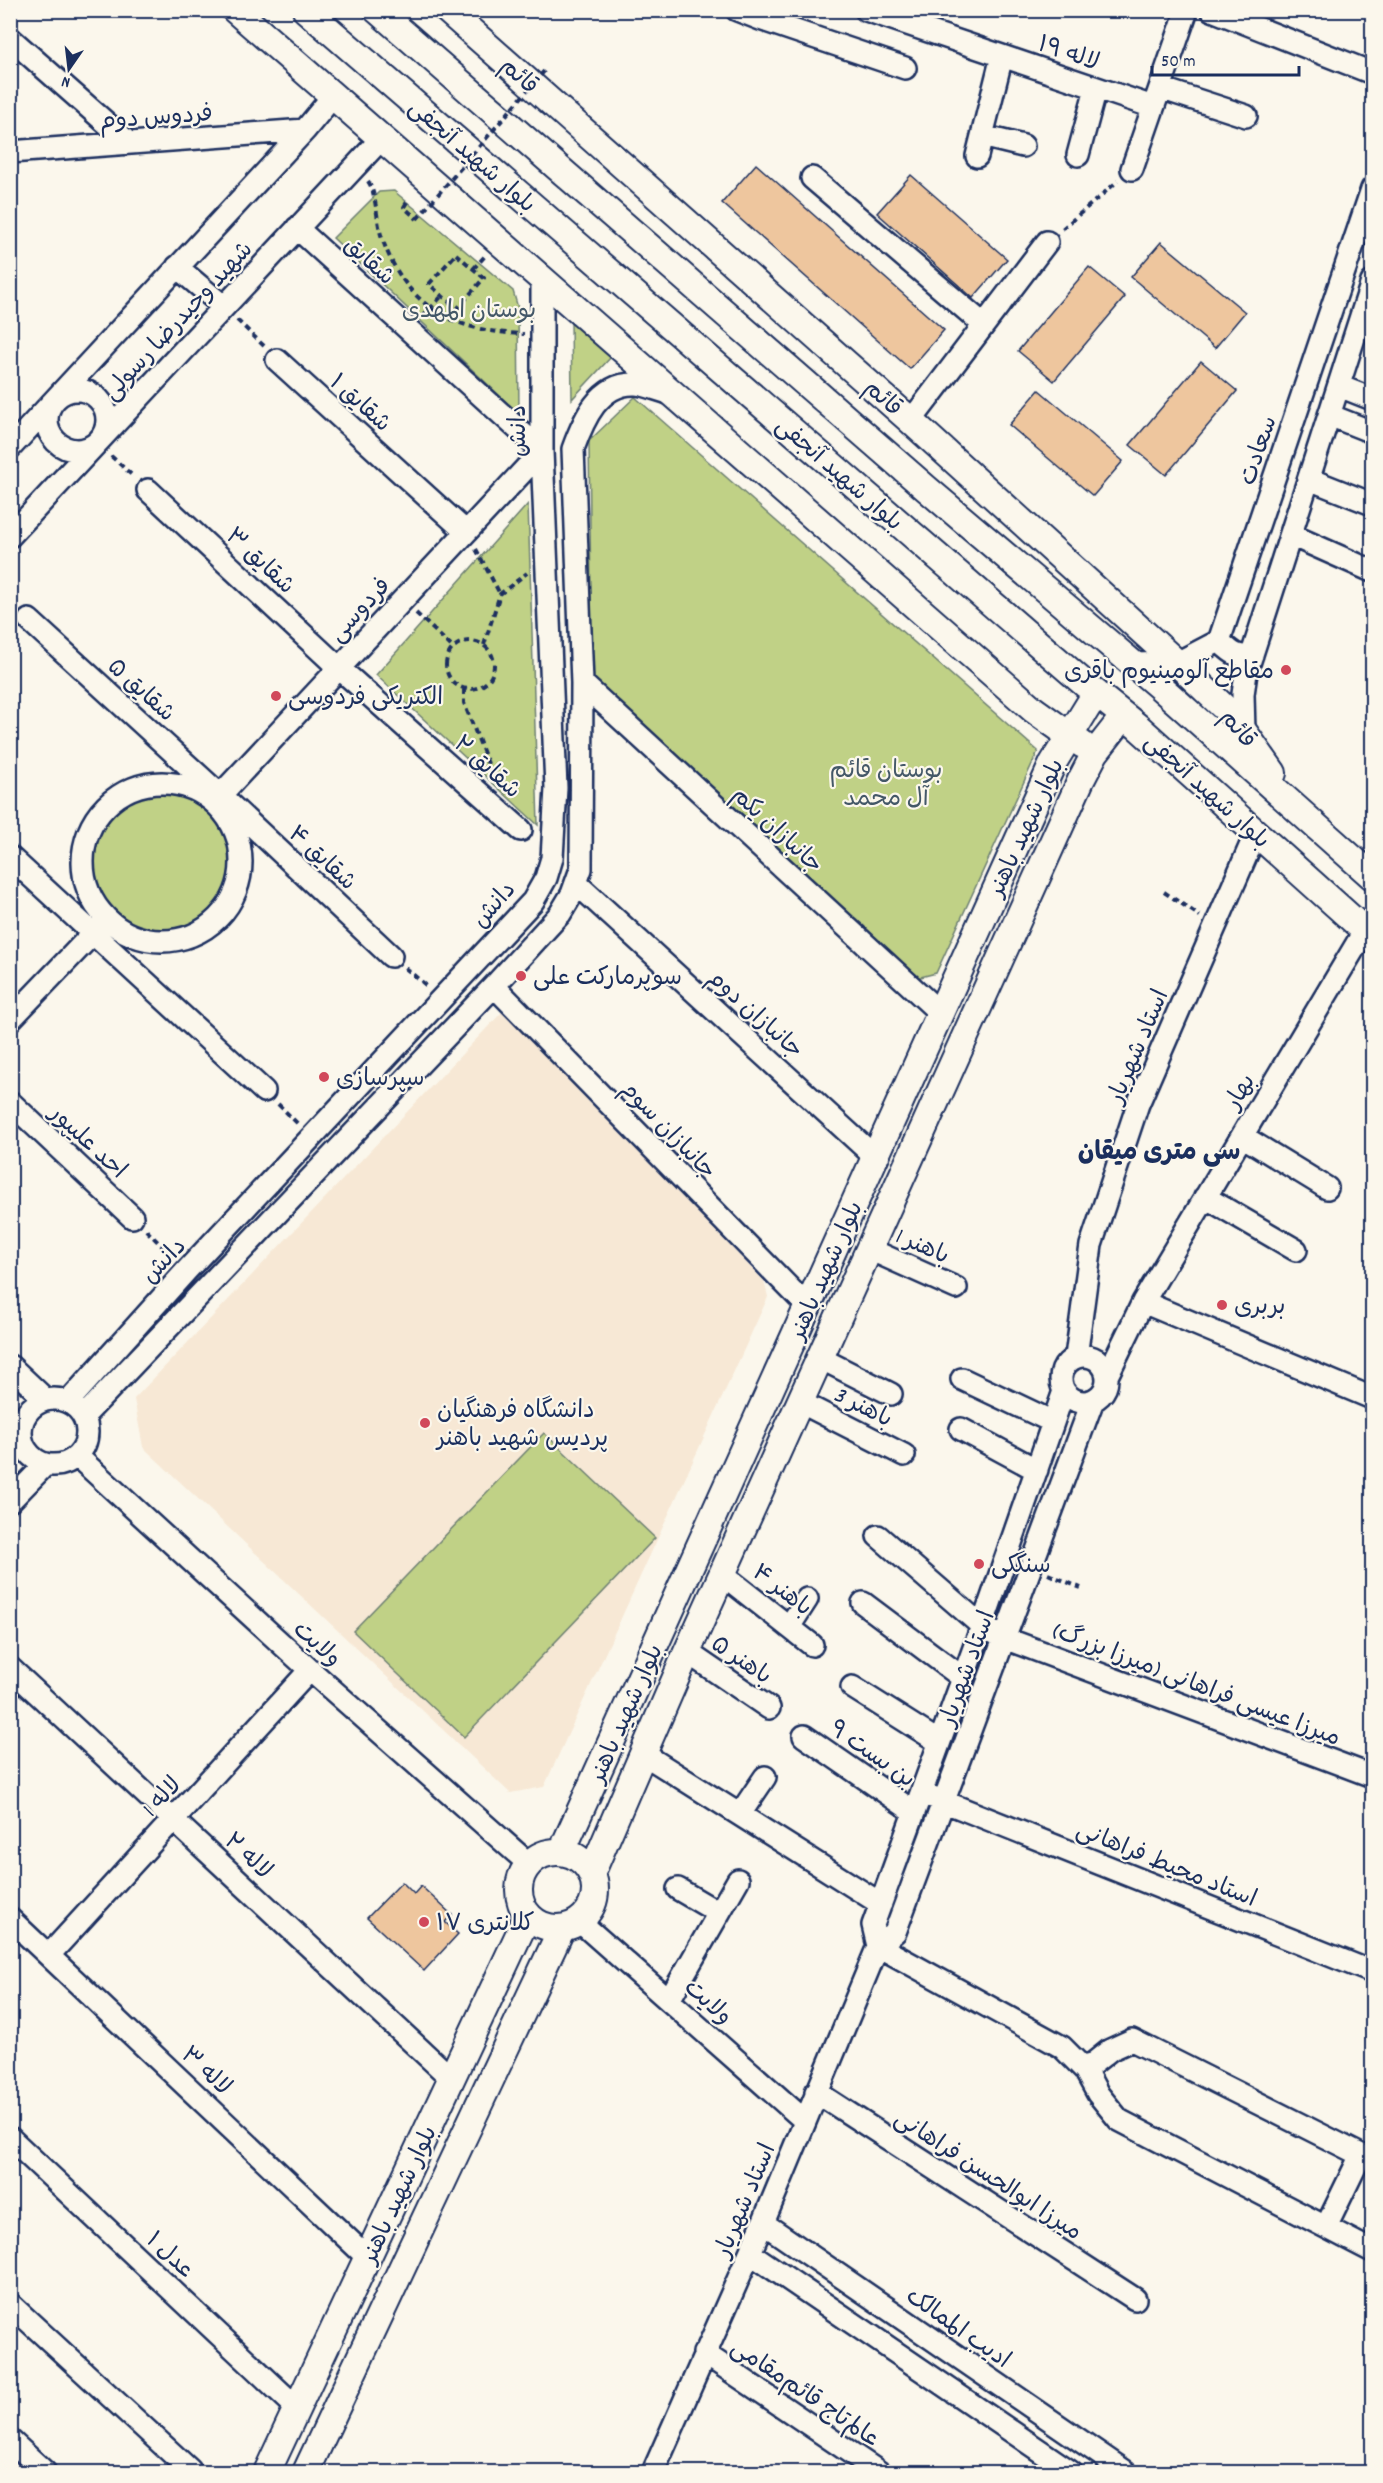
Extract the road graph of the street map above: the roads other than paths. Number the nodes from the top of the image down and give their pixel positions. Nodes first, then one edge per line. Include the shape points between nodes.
1 (235, 10) edge
2 (306, 10) edge
3 (377, 10) edge
4 (447, 10) edge
5 (736, 10) edge
6 (866, 10) edge
7 (1187, 10) edge
8 (1212, 10) edge
9 (765, 14) edge
10 (10, 38) edge
11 (1002, 56) junction
12 (905, 68) dead end
13 (1372, 73) edge
14 (1096, 88) junction
15 (333, 96) junction
16 (1157, 98) junction
17 (1246, 117) dead end
18 (305, 130) junction
19 (381, 139) junction
20 (129, 143) junction
21 (1023, 146) dead end
22 (10, 152) edge
23 (1078, 155) dead end
24 (1132, 169) road end
25 (812, 178) dead end
26 (1372, 189) edge
27 (297, 228) junction
28 (1047, 242) road end
29 (177, 267) junction
30 (542, 280) junction
31 (1372, 286) edge
32 (223, 306) junction
33 (984, 326) junction
34 (1363, 342) edge
35 (277, 360) road end
36 (1339, 386) junction
37 (672, 394) junction
38 (1372, 399) edge
39 (56, 400) junction
40 (1329, 415) junction
41 (911, 421) junction
42 (1372, 432) edge
43 (97, 443) junction
44 (10, 448) edge
45 (573, 449) junction
46 (542, 452) junction
47 (1309, 479) junction
48 (148, 490) road end
49 (1372, 504) edge
50 (466, 532) junction
51 (1291, 535) junction
52 (10, 536) edge
53 (1372, 571) edge
54 (29, 620) dead end
55 (1219, 641) junction
56 (1252, 655) junction
57 (1177, 663) junction
58 (1133, 664) junction
59 (339, 668) junction
60 (582, 683) junction
61 (1096, 693) junction
62 (1124, 716) junction
63 (1244, 732) junction
64 (1069, 736) junction
65 (1095, 753) junction
66 (217, 798) junction
67 (1296, 806) junction
68 (1027, 824) junction
69 (521, 830) dead end
70 (1256, 833) junction
71 (1055, 836) junction
72 (10, 857) edge
73 (1372, 876) edge
74 (576, 882) junction
75 (99, 926) junction
76 (1369, 934) edge
77 (391, 956) road end
78 (494, 986) junction
79 (939, 1012) junction
80 (10, 1020) edge
81 (264, 1091) road end
82 (10, 1102) edge
83 (1242, 1136) junction
84 (875, 1157) junction
85 (1327, 1188) dead end
86 (1205, 1197) junction
87 (132, 1217) road end
88 (869, 1249) junction
89 (1296, 1250) dead end
90 (956, 1288) dead end
91 (1143, 1302) junction
92 (809, 1308) junction
93 (1076, 1357) junction
94 (820, 1358) junction
95 (10, 1366) edge
96 (1107, 1374) junction
97 (962, 1378) dead end
98 (1064, 1390) junction
99 (891, 1394) dead end
100 (1372, 1398) edge
101 (46, 1400) junction
102 (1093, 1400) junction
103 (68, 1402) junction
104 (800, 1402) junction
105 (17, 1415) edge
106 (84, 1416) junction
107 (1053, 1422) junction
108 (961, 1429) dead end
109 (17, 1449) edge
110 (904, 1455) dead end
111 (77, 1456) junction
112 (46, 1464) junction
113 (1036, 1470) junction
114 (10, 1501) edge
115 (878, 1536) dead end
116 (722, 1574) junction
117 (807, 1599) dead end
118 (862, 1603) dead end
119 (982, 1626) junction
120 (789, 1627) junction
121 (1004, 1638) junction
122 (812, 1645) dead end
123 (687, 1652) junction
124 (10, 1668) edge
125 (310, 1670) junction
126 (963, 1678) junction
127 (852, 1687) dead end
128 (769, 1708) dead end
129 (804, 1736) dead end
130 (939, 1742) junction
131 (642, 1753) junction
132 (1372, 1776) edge
133 (765, 1778) dead end
134 (917, 1802) junction
135 (943, 1802) junction
136 (740, 1814) junction
137 (173, 1820) junction
138 (562, 1851) junction
139 (528, 1864) junction
140 (592, 1872) junction
141 (738, 1880) dead end
142 (678, 1889) dead end
143 (881, 1904) junction
144 (719, 1913) junction
145 (528, 1915) junction
146 (10, 1919) edge
147 (571, 1925) junction
148 (878, 1946) junction
149 (49, 1955) junction
150 (1372, 1972) edge
151 (669, 2000) junction
152 (1085, 2070) junction
153 (452, 2079) junction
154 (816, 2092) junction
155 (804, 2120) junction
156 (10, 2138) edge
157 (763, 2223) junction
158 (1326, 2227) junction
159 (1372, 2251) edge
160 (750, 2253) junction
161 (368, 2258) junction
162 (1135, 2299) dead end
163 (10, 2304) edge
164 (704, 2353) junction
165 (297, 2408) junction
166 (10, 2440) edge
167 (190, 2470) dead end
168 (656, 2471) edge
169 (45, 2472) edge
170 (267, 2472) edge
171 (306, 2472) edge
172 (879, 2472) edge
173 (1071, 2472) edge
174 (1126, 2472) edge

1 - 15 main road
2 - 61 main road, بلوار شهید آنجفی
3 - 58 main road, بلوار شهید آنجفی
4 - 41 main road, قائم
5 - 9 street
6 - 11 street, لاله ۱۹
7 - 16 street
8 - 13 street
9 - 12 street
10 - 20 street
11 - 14 street, لاله ۱۹
11 - 21 street via 979,146
14 - 16 street, لاله ۱۹
14 - 23 street
15 - 18 street, شهید وحیدرضا رسولی
15 - 19 main road
16 - 17 street, لاله ۱۹
16 - 24 street
18 - 20 street, فردوس دوم
18 - 29 street, شهید وحیدرضا رسولی
19 - 27 street, شهید وحیدرضا رسولی
19 - 30 main road
20 - 22 street, فردوس دوم
25 - 33 street
26 - 55 street, سعادت
27 - 32 street, شهید وحیدرضا رسولی
27 - 46 street, شقایق
28 - 33 street
29 - 32 street
29 - 39 street, شهید وحیدرضا رسولی
30 - 37 main road
30 - 46 street, دانش
31 - 34 street
32 - 43 street, شهید وحیدرضا رسولی
33 - 41 street
34 - 36 street
35 - 50 street, شقایق ۱
36 - 38 street
36 - 40 street
37 - 45 street via 636,384 616,387 597,401 583,422
37 - 64 main road via 1034,710
39 - 43 street via 50,408 48,428 60,444 78,450
39 - 43 street via 72,391 91,394 99,400 107,417
39 - 44 street, شهید وحیدرضا رسولی
40 - 42 street
40 - 47 street
41 - 57 main road, قائم
43 - 52 street, شهید وحیدرضا رسولی
45 - 46 street
45 - 60 street, دانش
46 - 50 street, فردوسی
46 - 103 street, دانش via 556,788 552,858 546,878 533,901
47 - 49 street
47 - 51 street
48 - 59 street, شقایق ۳
50 - 59 street, فردوسی
51 - 53 street
51 - 56 street
54 - 66 street, شقایق ۵
55 - 56 street via 1234,654
55 - 57 street
56 - 63 street via 1243,694
57 - 58 street
57 - 63 main road, قائم via 1232,715
58 - 67 main road, بلوار شهید آنجفی
59 - 66 street, فردوسی
59 - 69 street, شقایق ۲
60 - 74 street, دانش via 581,869
60 - 79 street, جانبازان یکم
61 - 62 main road, بلوار شهید آنجفی
61 - 64 main road, بلوار شهید باهنر
62 - 65 main road, بلوار شهید باهنر
62 - 70 main road, بلوار شهید آنجفی
63 - 67 main road, قائم
64 - 65 main road
64 - 68 main road, بلوار شهید باهنر
65 - 71 main road, بلوار شهید باهنر
66 - 75 street via 178,785 153,783 128,790 107,805 92,825 83,849 83,874
66 - 75 street via 239,843 242,869 235,894 221,915 201,932 177,940 152,941
66 - 77 street, شقایق ۴
67 - 73 main road, بلوار شهید آنجفی
68 - 71 main road via 1041,818 1048,820
68 - 79 main road, بلوار شهید باهنر
70 - 76 main road, بلوار شهید آنجفی
70 - 93 street, استاد شهریار via 1138,1104 1091,1245
71 - 88 main road, بلوار شهید باهنر
72 - 75 street
74 - 78 street, دانش via 560,914
74 - 84 street, جانبازان دوم
75 - 80 street
75 - 81 street
76 - 83 street, بهار
78 - 92 street, جانبازان سوم
78 - 106 street, دانش
79 - 84 main road, بلوار شهید باهنر
82 - 87 street, احد علیپور
83 - 85 street
83 - 86 street, بهار
84 - 92 main road, بلوار شهید باهنر
86 - 89 street
86 - 91 street, بهار
88 - 90 street, باهنر 1
88 - 94 main road, بلوار شهید باهنر
91 - 96 street, بهار
91 - 100 street
92 - 138 main road, بلوار شهید باهنر
93 - 96 street via 1084,1355 1099,1360
93 - 98 street via 1064,1367
94 - 99 street
94 - 104 main road, بلوار شهید باهنر
95 - 101 street
96 - 102 street via 1105,1390
97 - 107 street
98 - 102 street via 1077,1401
98 - 107 street, استاد شهریار
101 - 103 street
101 - 105 street
102 - 121 street, استاد شهریار
103 - 106 street
104 - 110 street, باهنر 3
104 - 116 main road, بلوار شهید باهنر
105 - 109 street via 21,1432
106 - 111 street via 87,1437
107 - 113 street, استاد شهریار
108 - 113 street
109 - 112 street
111 - 112 street via 68,1462
111 - 125 street, ولایت
112 - 114 street
113 - 119 street, استاد شهریار
115 - 119 street, میرزا عیسی فراهانی (میرزا بزرگ)
116 - 120 street, باهنر ۴
116 - 123 main road, بلوار شهید باهنر
117 - 120 street
118 - 126 street
119 - 121 street, میرزا عیسی فراهانی (میرزا بزرگ)
119 - 126 street, استاد شهریار
120 - 122 street, باهنر ۴
121 - 132 street, میرزا عیسی فراهانی (میرزا بزرگ)
121 - 135 street, استاد شهریار
123 - 128 street, باهنر ۵
123 - 131 main road, بلوار شهید باهنر
124 - 137 street, لاله ۲
125 - 137 street, لاله 1
125 - 139 street, ولایت
126 - 130 street, استاد شهریار
127 - 130 street
129 - 134 street, بن بست ۹
130 - 134 street, استاد شهریار
131 - 136 street
131 - 140 main road, بلوار شهید باهنر
133 - 136 street
134 - 135 street, بن بست ۹
134 - 143 street, استاد شهریار
135 - 148 street, استاد شهریار via 895,1932
135 - 150 street, استاد محیط فراهانی
136 - 143 street
137 - 149 street, لاله 1
137 - 153 street, لاله ۲
138 - 139 main road via 538,1856
138 - 140 main road via 584,1862
139 - 145 main road via 519,1884 522,1906
140 - 147 main road via 596,1882 593,1904
141 - 144 street
142 - 144 street
143 - 148 street, استاد شهریار via 873,1925
144 - 151 street
145 - 147 main road via 544,1925
145 - 153 main road, بلوار شهید باهنر
146 - 149 street, لاله ۳
147 - 151 street, ولایت
147 - 171 main road, بلوار شهید باهنر
148 - 152 street via 1062,2047
148 - 154 street, استاد شهریار
149 - 161 street, لاله ۳
151 - 155 street, ولایت
152 - 158 street via 1119,2120
152 - 158 street via 1110,2050 1132,2040 1361,2155
153 - 161 main road, بلوار شهید باهنر
154 - 155 street, استاد شهریار
154 - 162 street, میرزا ابوالحسن فراهانی
155 - 157 street, استاد شهریار
156 - 165 street, عدل ۱
157 - 160 street, استاد شهریار
157 - 174 street, ادیب الممالک
158 - 159 street
160 - 164 street, استاد شهریار
160 - 173 street
161 - 165 main road, بلوار شهید باهنر
163 - 167 street
164 - 168 street, استاد شهریار
164 - 172 street, عالم‌تاج قائم‌مقامی
165 - 170 main road, بلوار شهید باهنر
166 - 169 street

